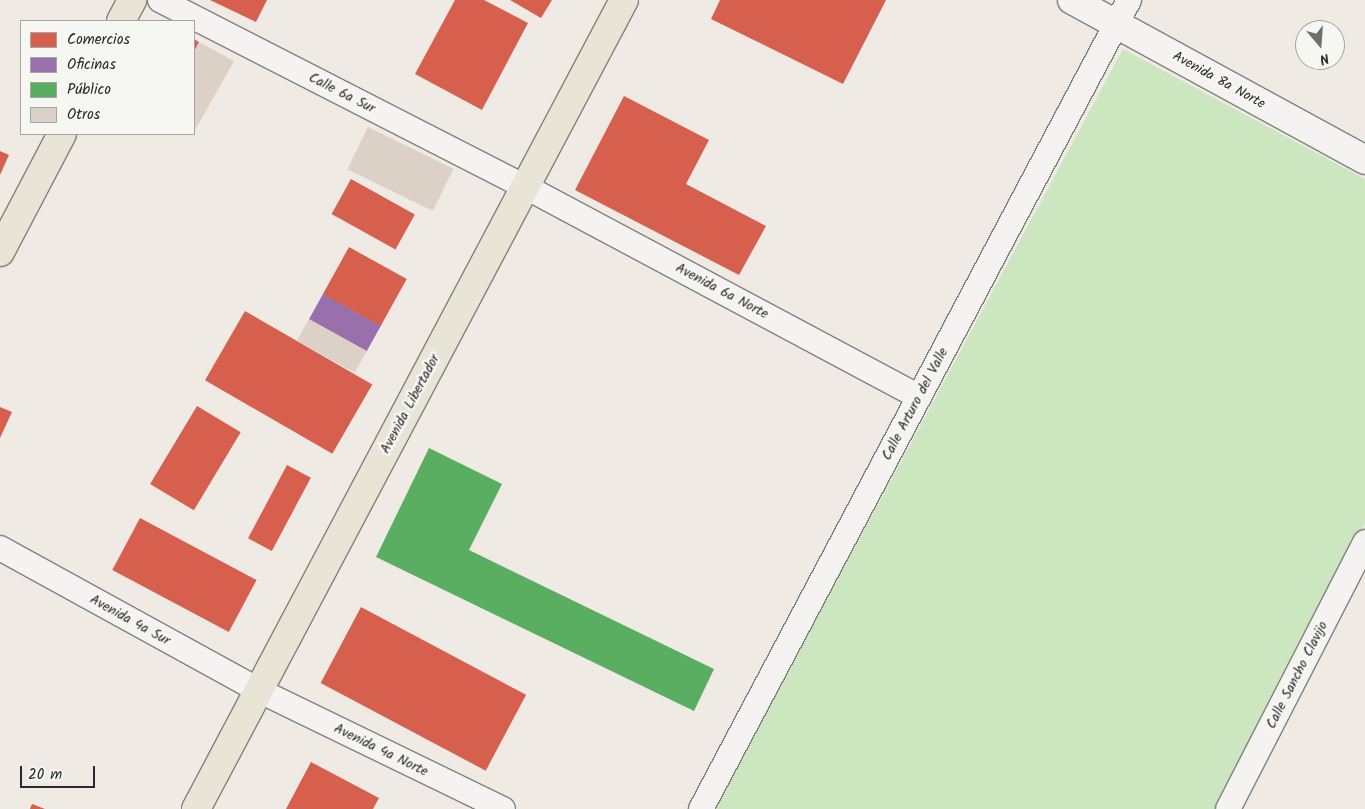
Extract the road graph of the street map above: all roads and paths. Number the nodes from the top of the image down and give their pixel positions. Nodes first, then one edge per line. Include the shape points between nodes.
1 (132, 0) edge
2 (160, 0) edge
3 (624, 0) edge
4 (1072, 0) edge
5 (1129, 0) edge
6 (122, 20) edge
7 (1116, 24) junction
8 (61, 135) edge
9 (1365, 160) edge
10 (524, 186) junction
11 (0, 252) edge
12 (919, 397) junction
13 (1365, 542) edge
14 (0, 548) edge
15 (260, 691) junction
16 (196, 809) edge
17 (503, 809) edge
18 (701, 809) edge
19 (1228, 809) edge

1 - 6 highway
2 - 10 street, Calle 6a Sur
3 - 10 highway, Avenida Libertador
4 - 7 street, Avenida 8a Norte
5 - 7 street, Calle Arturo del Valle
7 - 9 street, Avenida 8a Norte
7 - 12 street, Calle Arturo del Valle
8 - 11 highway
10 - 12 street, Avenida 6a Norte
10 - 15 highway, Avenida Libertador
12 - 18 street, Calle Arturo del Valle
13 - 19 street, Calle Sancho Clavijo
14 - 15 street, Avenida 4a Sur
15 - 16 highway, Avenida Libertador
15 - 17 street, Avenida 4a Norte

